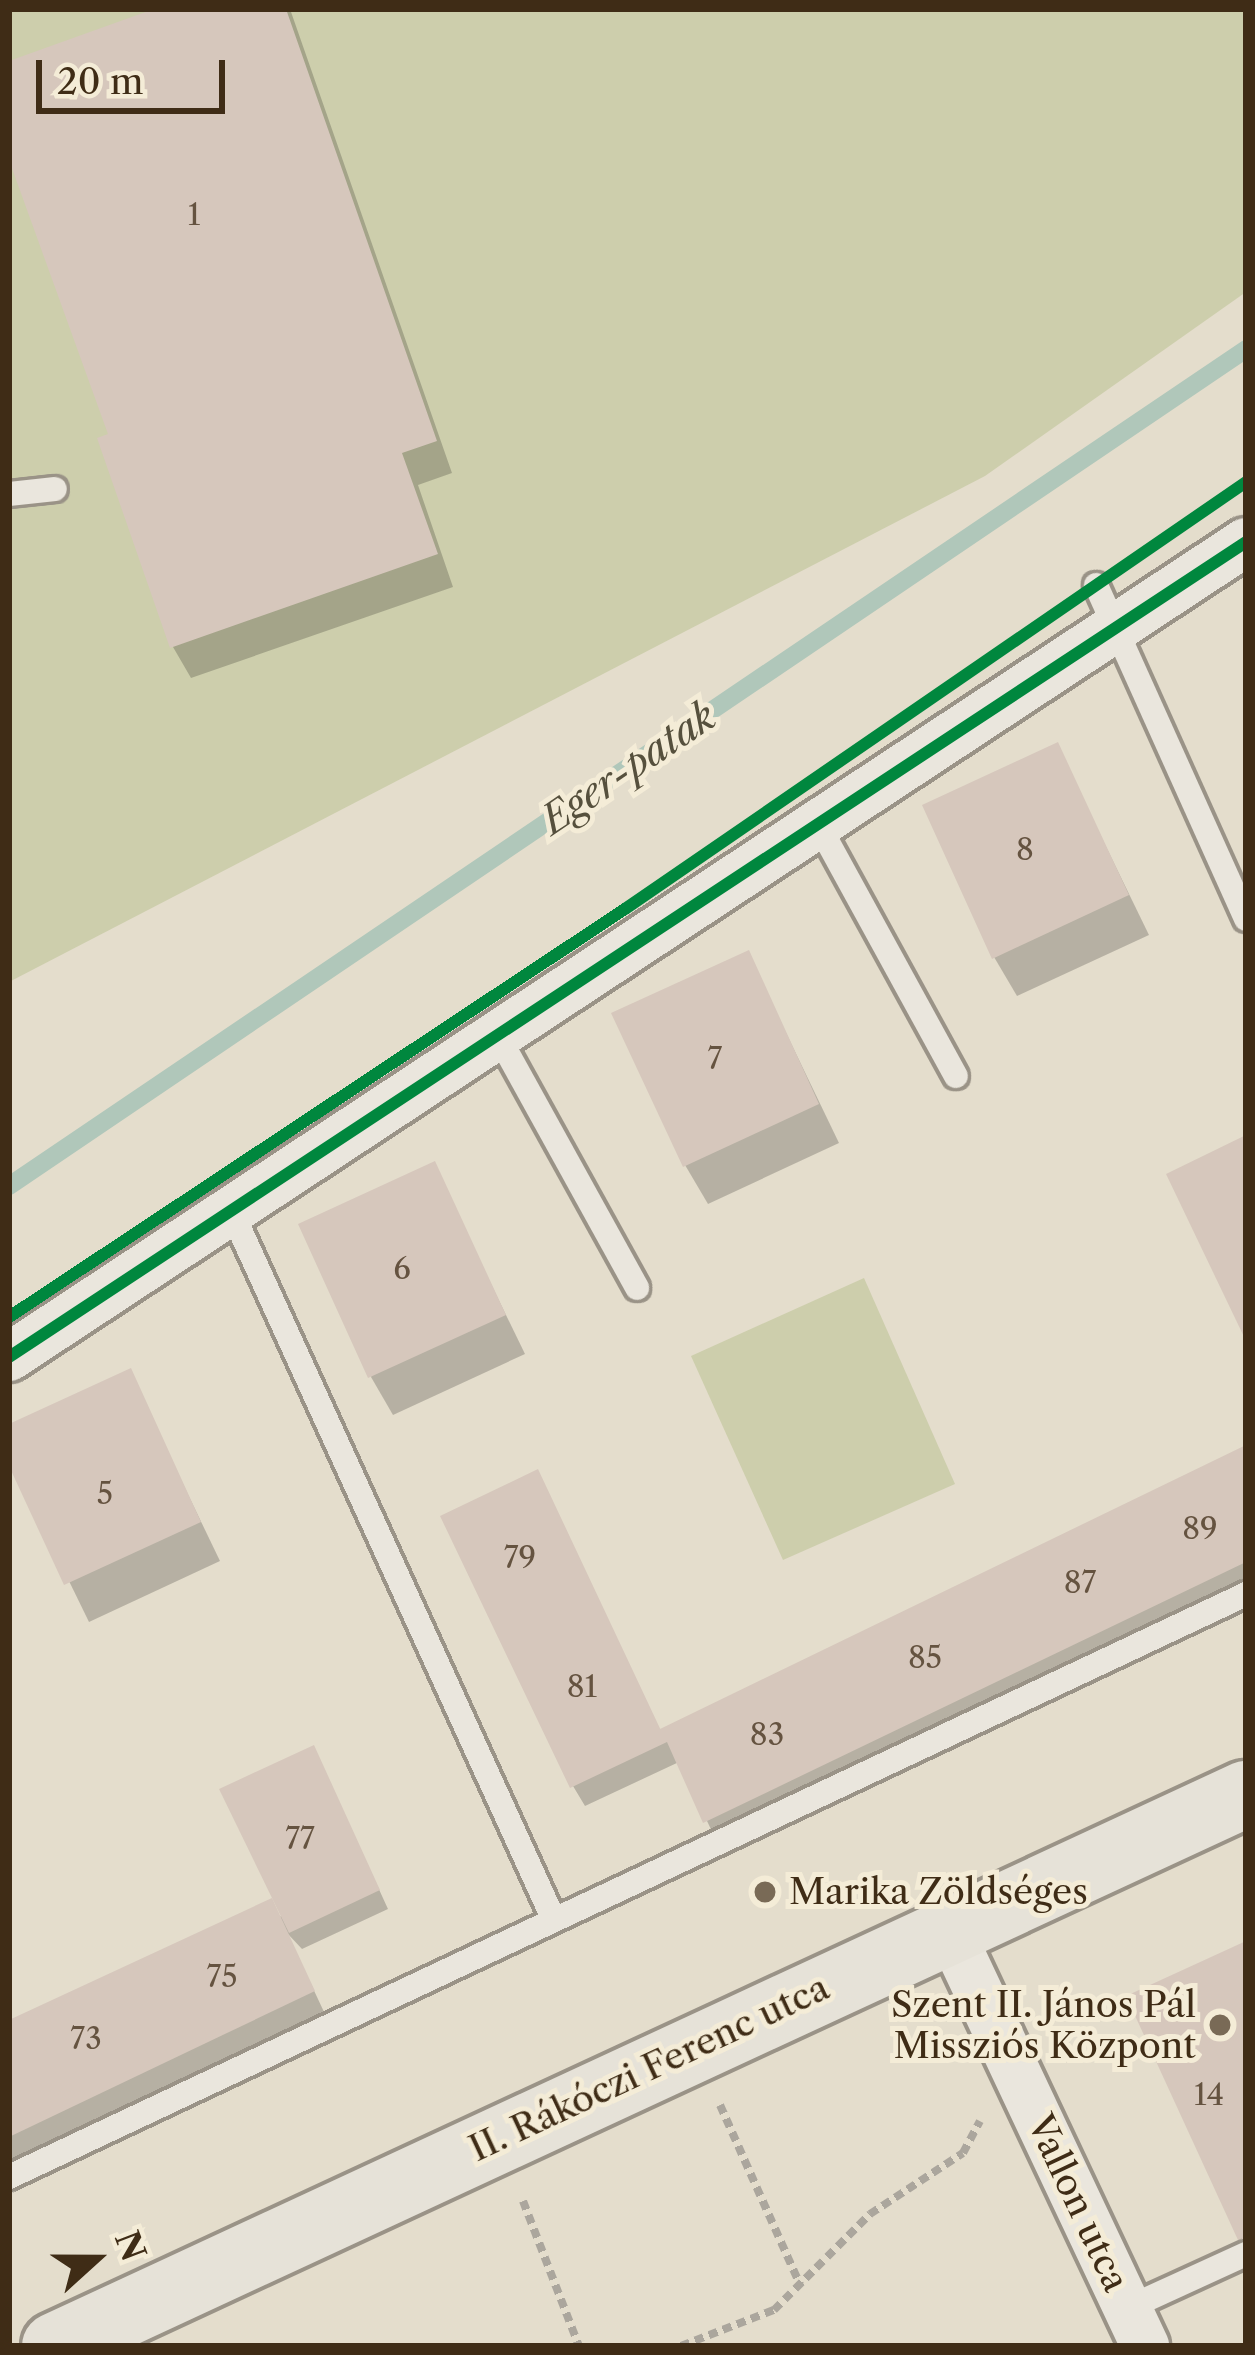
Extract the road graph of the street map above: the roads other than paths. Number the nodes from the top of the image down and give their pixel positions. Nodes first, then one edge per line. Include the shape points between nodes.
1 (55, 489) dead end
2 (9, 494) edge
3 (1246, 542) edge
4 (1096, 585) dead end
5 (1119, 631) junction
6 (819, 826) junction
7 (1246, 919) edge
8 (497, 1034) junction
9 (956, 1076) dead end
10 (230, 1208) junction
11 (637, 1288) dead end
12 (9, 1357) edge
13 (1246, 1594) edge
14 (1246, 1794) edge
15 (553, 1918) junction
16 (950, 1929) junction
17 (9, 2177) edge
18 (1246, 2254) edge
19 (1136, 2327) edge
20 (55, 2346) edge

1 - 2 lane
3 - 5 street
4 - 5 lane
5 - 6 street
5 - 7 lane
6 - 8 street
6 - 9 lane
8 - 10 street
8 - 11 lane
10 - 12 street
10 - 15 lane
13 - 15 lane
14 - 16 main road, II. Rákóczi Ferenc utca
15 - 17 lane
16 - 19 street, Vallon utca
16 - 20 main road, II. Rákóczi Ferenc utca
18 - 19 lane

